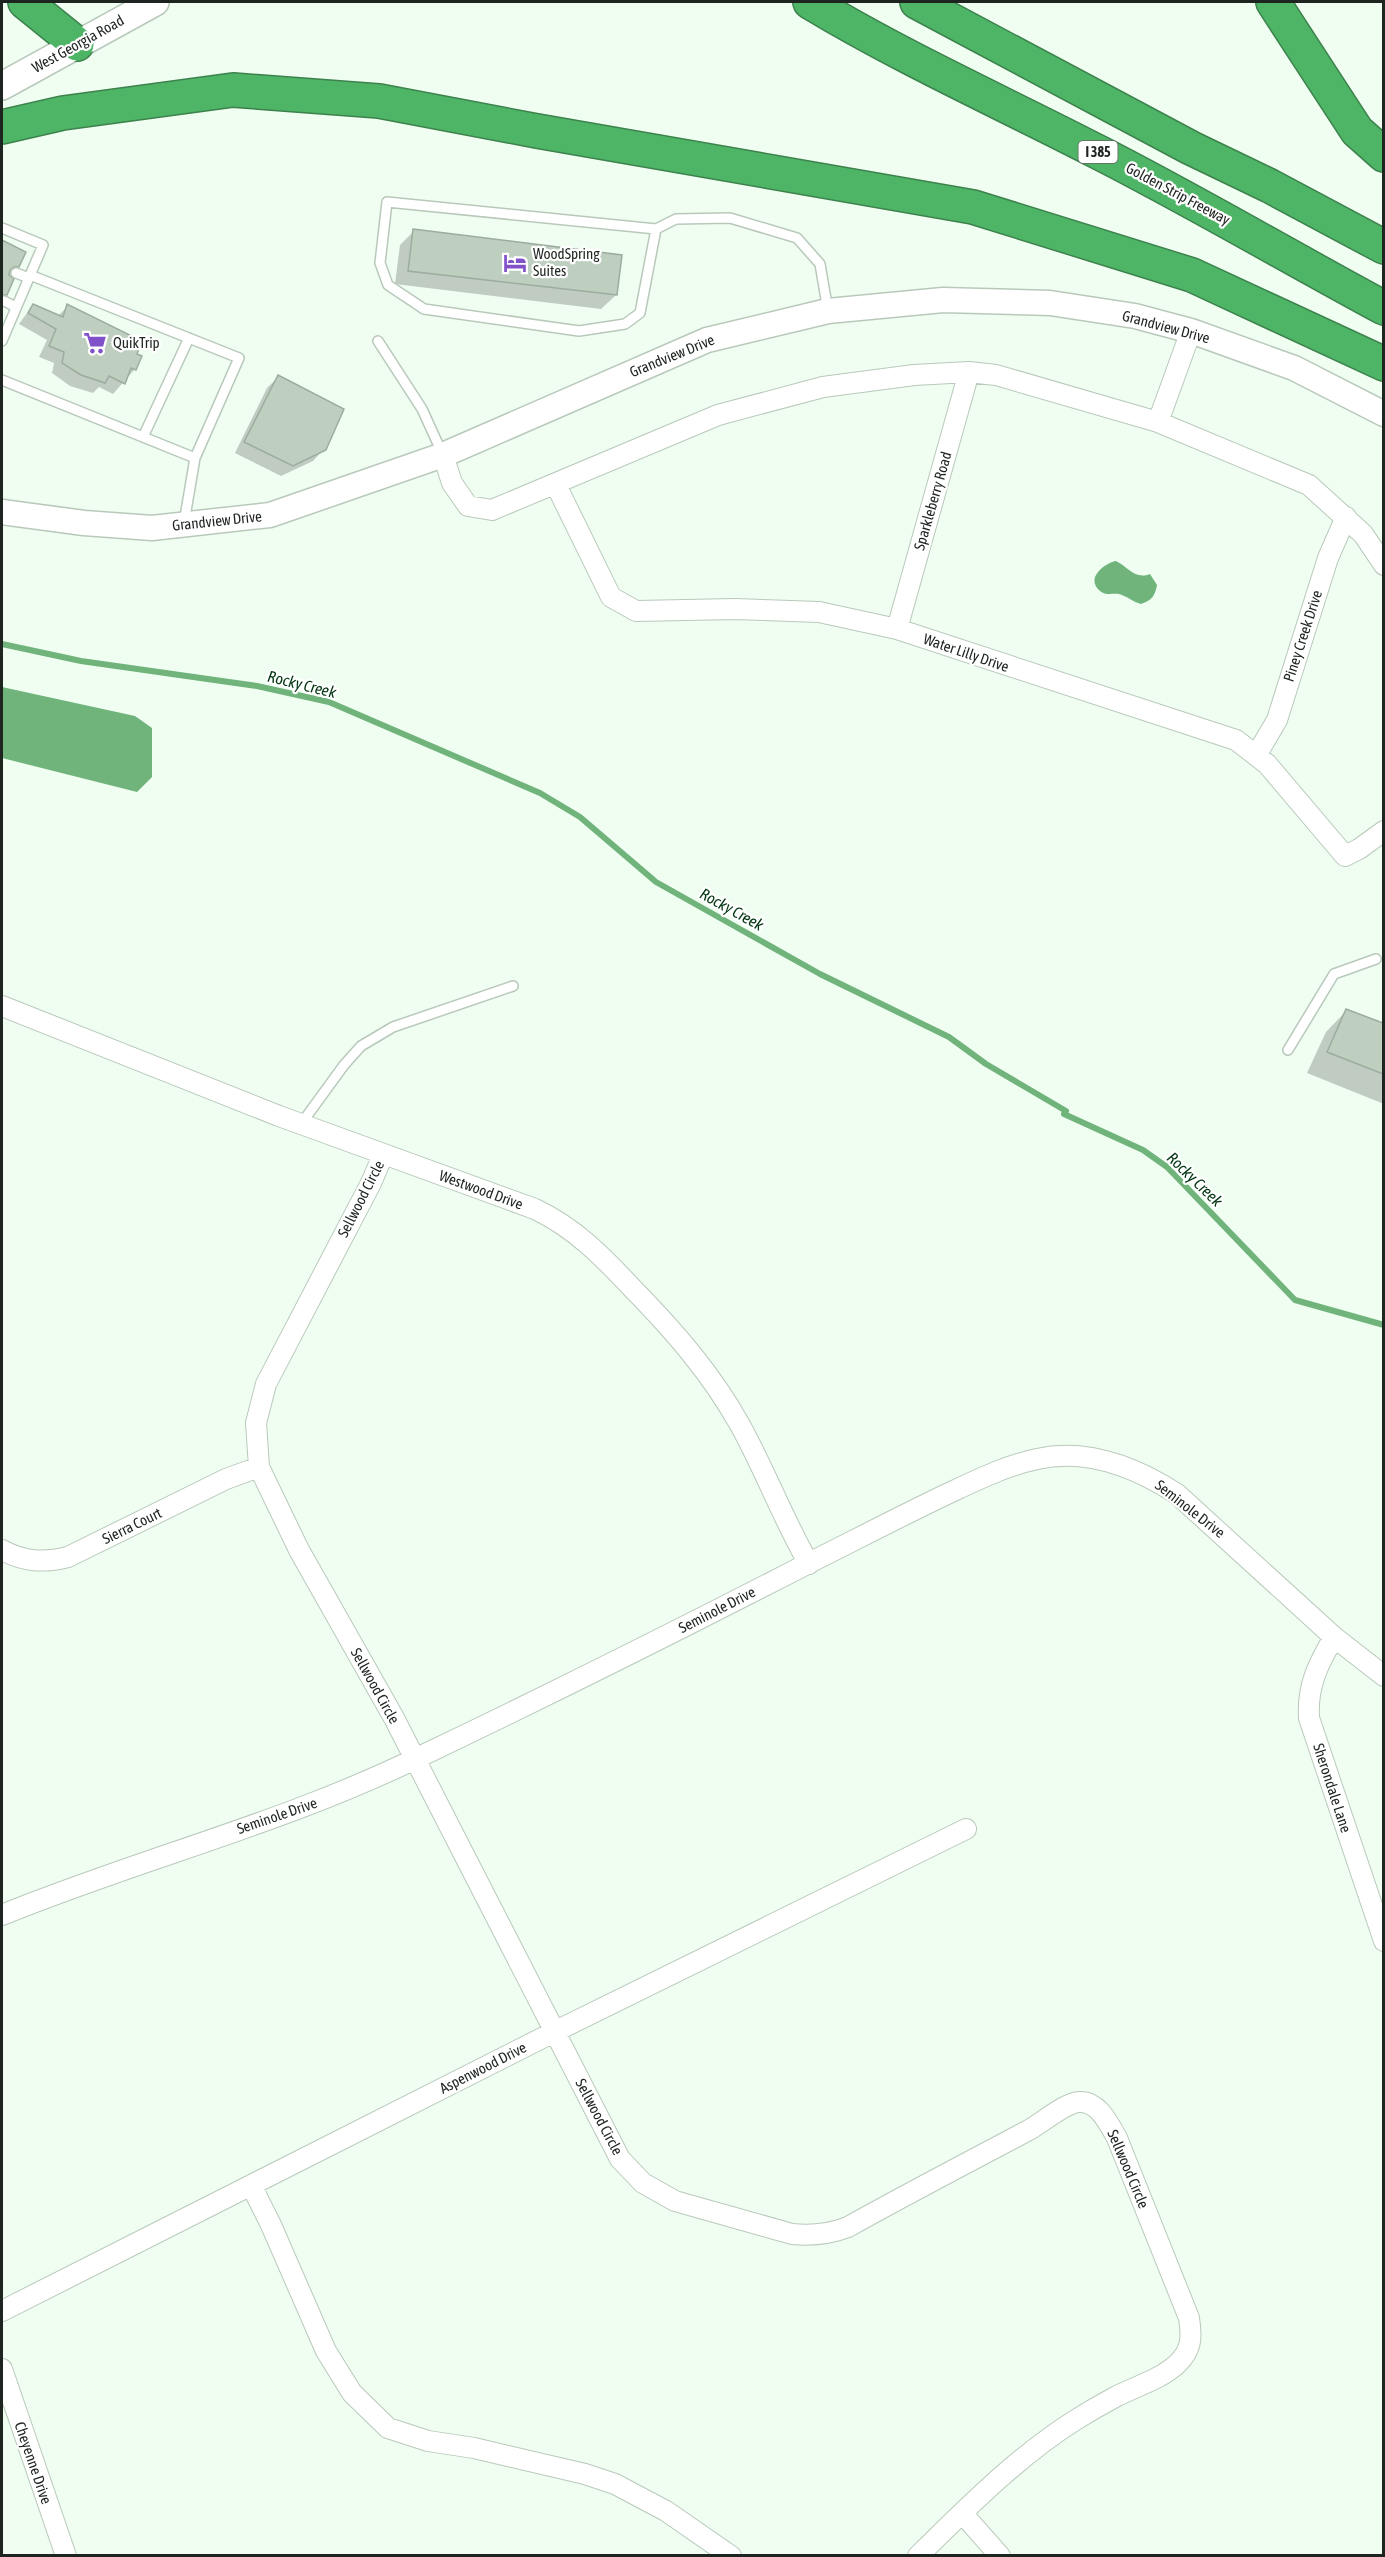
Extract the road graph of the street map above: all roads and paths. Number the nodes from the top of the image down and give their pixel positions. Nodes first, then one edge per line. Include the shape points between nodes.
1 (25, 2) edge
2 (155, 2) edge
3 (810, 2) edge
4 (917, 2) edge
5 (1273, 2) edge
6 (77, 44) junction
7 (2, 86) edge
8 (2, 127) edge
9 (1383, 155) edge
10 (2, 228) edge
11 (656, 229) junction
12 (1383, 247) edge
13 (16, 273) dead end
14 (29, 276) junction
15 (4, 302) dead end
16 (16, 307) junction
17 (1383, 308) edge
18 (828, 311) junction
19 (1191, 331) junction
20 (3, 335) edge
21 (189, 338) junction
22 (378, 341) dead end
23 (1383, 364) edge
24 (969, 372) junction
25 (2, 380) edge
26 (1383, 414) edge
27 (1158, 422) junction
28 (143, 437) junction
29 (443, 454) junction
30 (195, 458) junction
31 (556, 485) junction
32 (2, 512) edge
33 (1346, 517) junction
34 (184, 525) junction
35 (1383, 565) edge
36 (897, 629) junction
37 (1257, 753) junction
38 (1383, 831) edge
39 (1376, 959) dead end
40 (513, 986) dead end
41 (2, 1006) edge
42 (1288, 1050) dead end
43 (301, 1124) junction
44 (383, 1155) junction
45 (259, 1467) junction
46 (2, 1550) edge
47 (809, 1564) junction
48 (1334, 1637) junction
49 (1383, 1676) edge
50 (415, 1760) junction
51 (966, 1829) dead end
52 (2, 1915) edge
53 (1383, 1941) edge
54 (554, 2032) junction
55 (251, 2185) junction
56 (2, 2311) edge
57 (2, 2369) edge
58 (962, 2513) junction
59 (66, 2556) edge
60 (731, 2556) edge
61 (918, 2556) edge
62 (1000, 2556) edge

1 - 6 highway
2 - 6 main road, West Georgia Road
3 - 17 highway, Golden Strip Freeway / I 385 via 960,84 1268,242
4 - 12 highway
5 - 9 highway via 1358,131
6 - 7 main road, West Georgia Road
8 - 23 highway via 63,112 233,90 379,101 973,207 1192,275
10 - 14 lane via 43,245
11 - 11 lane via 640,313 625,324 579,331 423,309 388,285 380,262 387,202
11 - 18 lane via 676,219 730,218 797,238 820,264
13 - 14 lane
14 - 16 lane
14 - 21 lane
15 - 16 lane
16 - 20 lane
18 - 19 street, Grandview Drive via 944,300 1050,303 1135,316
18 - 29 street, Grandview Drive via 707,340
19 - 26 street, Grandview Drive via 1294,368
19 - 27 street
21 - 28 lane
21 - 30 lane via 239,358
22 - 29 lane via 422,409
24 - 27 street via 996,375
24 - 31 street via 823,387 718,415
24 - 36 street, Sparkleberry Road
25 - 28 lane
27 - 33 street via 1309,485
28 - 30 lane
29 - 31 street via 452,483 468,506 492,510
29 - 34 street, Grandview Drive via 270,515
30 - 34 lane
31 - 36 street, Water Lilly Drive via 611,597 636,611 819,612
32 - 34 street, Grandview Drive via 152,528
33 - 35 street via 1363,534
33 - 37 street, Piney Creek Drive via 1328,558 1277,720
36 - 37 street, Water Lilly Drive via 1236,740
37 - 38 street, Water Lilly Drive via 1345,856
39 - 42 lane via 1334,975
40 - 43 lane via 393,1026 361,1046
41 - 43 street, Westwood Drive
43 - 44 street, Westwood Drive
44 - 45 street, Sellwood Circle via 266,1384 256,1423
44 - 47 street, Westwood Drive via 535,1209 568,1227 597,1251 676,1334 714,1382 741,1427
45 - 46 street, Sierra Court via 226,1479 68,1557 45,1562 25,1560
45 - 50 street, Sellwood Circle via 299,1550
47 - 48 street, Seminole Drive via 996,1471 1043,1458 1092,1459 1137,1472 1177,1494
47 - 50 street, Seminole Drive
48 - 49 street, Seminole Drive
48 - 53 street, Sherondale Lane via 1310,1684 1309,1718
50 - 52 street, Seminole Drive via 324,1800
50 - 54 street, Sellwood Circle
51 - 54 street, Aspenwood Drive
54 - 55 street, Aspenwood Drive
54 - 58 street, Sellwood Circle via 620,2159 643,2183 675,2201 792,2235 808,2236 848,2227 1072,2104 1090,2103 1102,2114 1117,2138 1189,2318 1191,2344 1183,2358 1167,2372 1076,2420 1023,2458
55 - 56 street, Aspenwood Drive
55 - 60 street via 326,2351 352,2392 388,2428 428,2441 496,2453 615,2484 666,2511
57 - 59 street, Cheyenne Drive
58 - 61 street, Sellwood Circle
58 - 62 street

